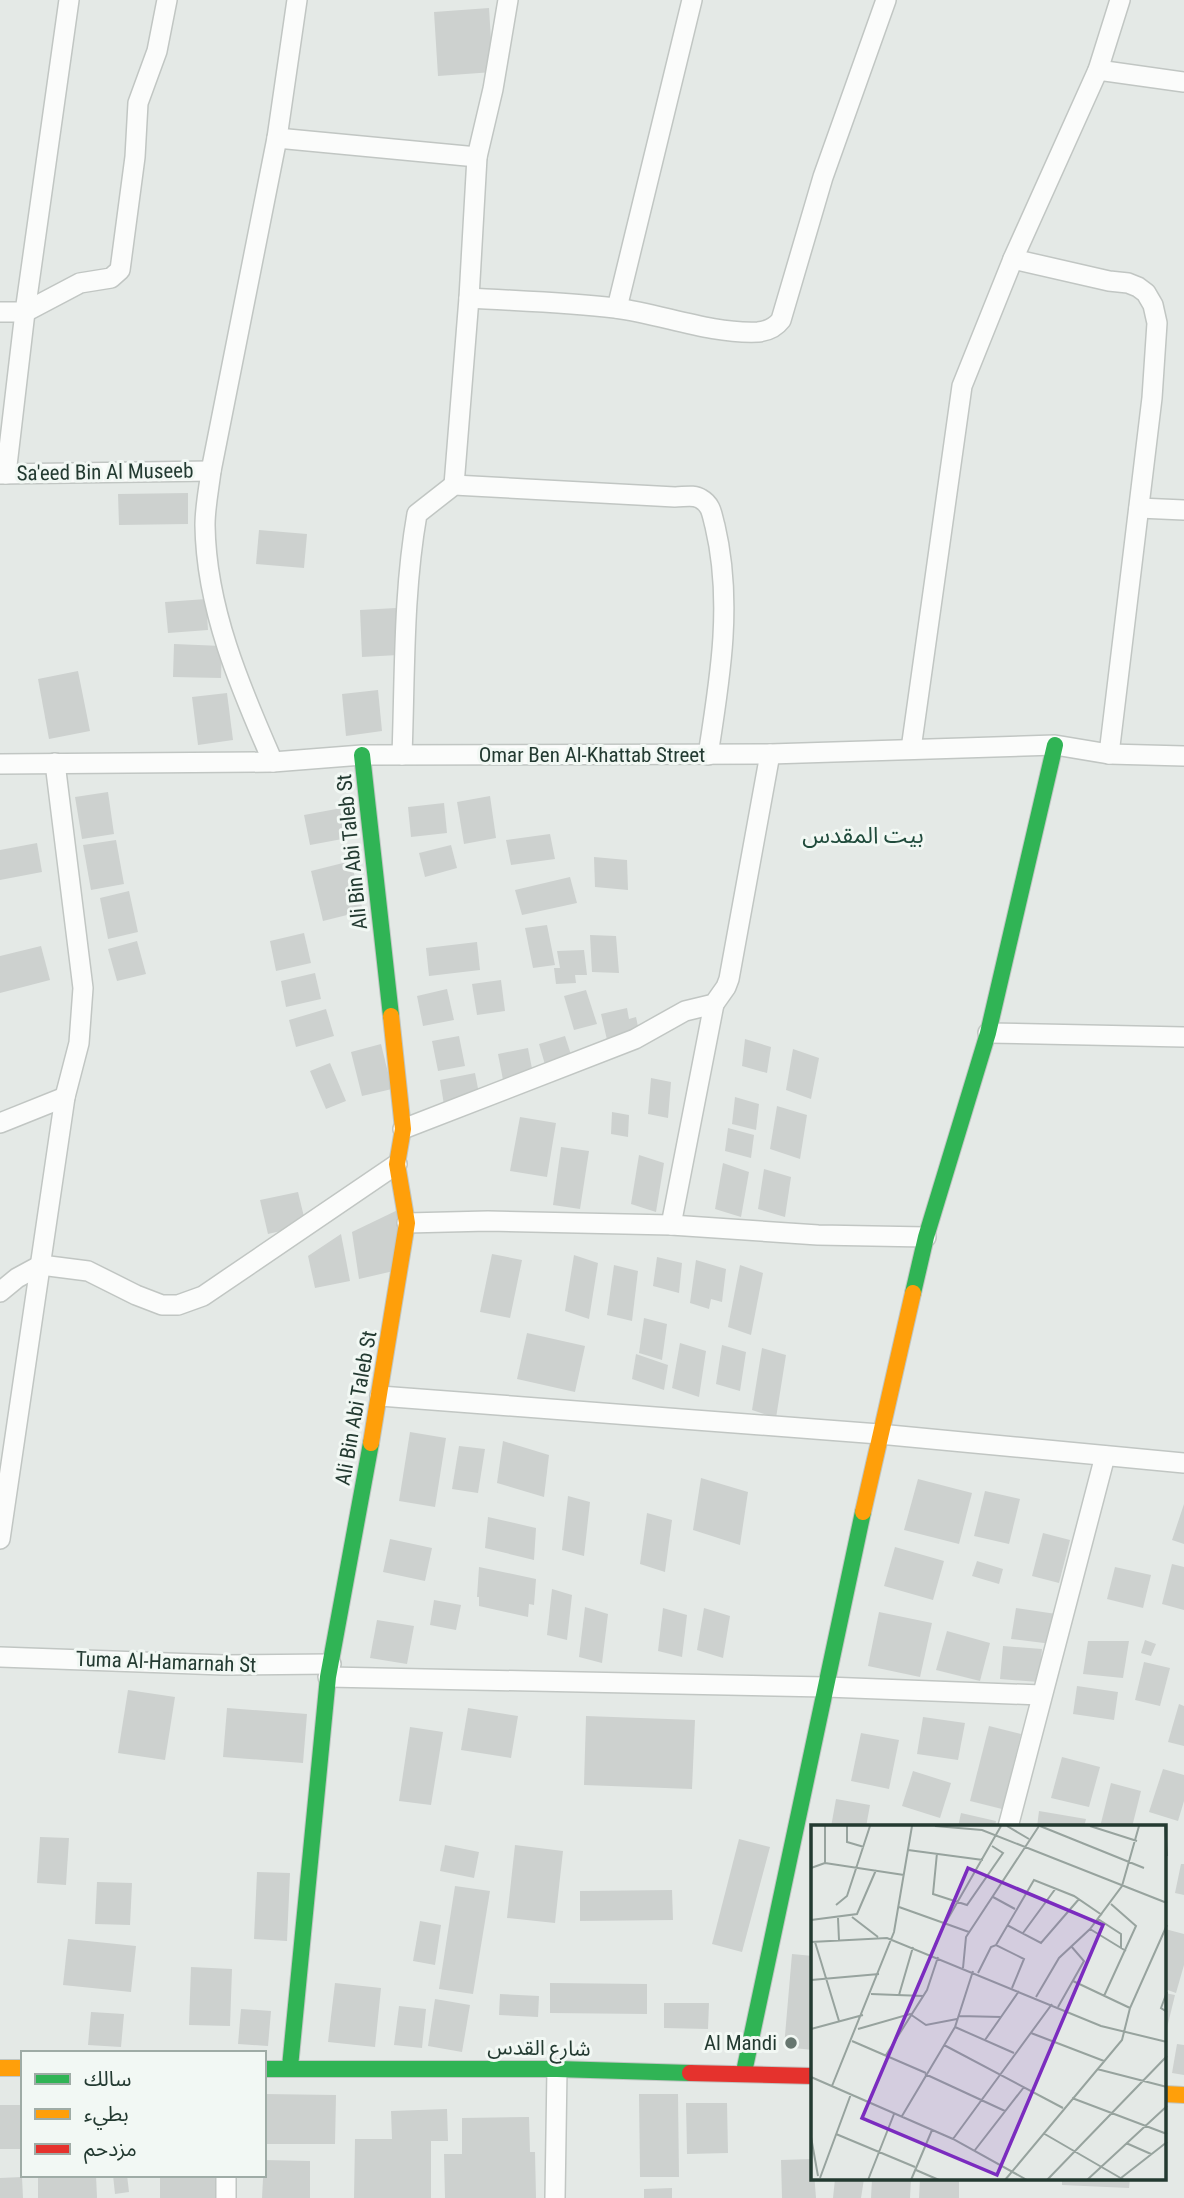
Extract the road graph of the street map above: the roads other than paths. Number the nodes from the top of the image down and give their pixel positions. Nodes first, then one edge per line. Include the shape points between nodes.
1 (69, 0) edge
2 (167, 0) edge
3 (297, 0) edge
4 (508, 0) edge
5 (692, 0) edge
6 (886, 0) edge
7 (1120, 0) edge
8 (1098, 70) junction
9 (1184, 82) edge
10 (277, 138) junction
11 (477, 157) junction
12 (1013, 259) junction
13 (469, 298) junction
14 (617, 308) junction
15 (0, 312) edge
16 (25, 312) junction
17 (211, 471) junction
18 (3, 474) edge
19 (454, 485) junction
20 (1139, 508) junction
21 (1184, 510) edge
22 (1055, 745) junction
23 (911, 749) junction
24 (770, 754) junction
25 (1109, 754) junction
26 (362, 755) junction
27 (402, 755) junction
28 (708, 755) junction
29 (1184, 756) edge
30 (273, 762) junction
31 (55, 763) junction
32 (0, 764) edge
33 (714, 1004) junction
34 (988, 1033) junction
35 (1184, 1037) edge
36 (65, 1097) junction
37 (0, 1123) edge
38 (403, 1129) junction
39 (397, 1164) junction
40 (407, 1223) junction
41 (671, 1224) junction
42 (926, 1237) junction
43 (41, 1265) junction
44 (0, 1292) edge
45 (380, 1396) junction
46 (878, 1434) junction
47 (1105, 1456) junction
48 (1184, 1463) edge
49 (0, 1539) edge
50 (0, 1657) edge
51 (330, 1671) junction
52 (826, 1686) junction
53 (1041, 1696) junction
54 (1009, 1825) edge
55 (290, 2067) junction
56 (0, 2068) edge
57 (21, 2068) edge
58 (266, 2068) edge
59 (557, 2069) junction
60 (744, 2072) junction
61 (811, 2076) edge
62 (1166, 2094) edge
63 (1184, 2095) edge
64 (226, 2177) edge
65 (226, 2198) edge
66 (555, 2198) edge

1 - 16 street
2 - 16 street via 157,51 138,103 120,270 111,278 80,283
3 - 10 street
4 - 11 street
5 - 14 street
6 - 14 street via 776,327 739,331
7 - 8 street
8 - 9 street
8 - 12 street
10 - 11 street
10 - 17 street
11 - 13 street
12 - 20 street via 1128,283 1146,293 1153,304 1157,323 1153,386
12 - 23 street via 962,386
13 - 14 street
13 - 19 street
15 - 16 street
16 - 18 street
17 - 18 street, Sa'eed Bin Al Museeb
17 - 30 street via 205,523 209,574 223,636
19 - 27 street via 417,514 413,534
19 - 28 street via 704,500 722,554 725,622
20 - 21 street
20 - 25 street
22 - 23 street, Omar Ben Al-Khattab Street
22 - 25 street, Omar Ben Al-Khattab Street
22 - 34 street
23 - 24 street, Omar Ben Al-Khattab Street
24 - 28 street, Omar Ben Al-Khattab Street
24 - 33 street via 729,979
25 - 29 street, Omar Ben Al-Khattab Street
26 - 27 street, Omar Ben Al-Khattab Street
26 - 30 street, Omar Ben Al-Khattab Street
26 - 38 street, Ali Bin Abi Taleb St
27 - 28 street, Omar Ben Al-Khattab Street
30 - 31 street, Omar Ben Al-Khattab Street
31 - 32 street, Omar Ben Al-Khattab Street
31 - 36 street via 83,988 79,1043
33 - 38 street via 685,1011 635,1039
33 - 41 street
34 - 35 street
34 - 42 street
36 - 37 street
36 - 43 street
38 - 39 street, Ali Bin Abi Taleb St
39 - 40 street, Ali Bin Abi Taleb St
39 - 43 street via 203,1296 178,1305 162,1305 88,1271
40 - 41 street
40 - 45 street, Ali Bin Abi Taleb St
41 - 42 street via 818,1235
42 - 46 street
43 - 44 street
43 - 49 street
45 - 46 street
45 - 51 street, Ali Bin Abi Taleb St
46 - 47 street
46 - 52 street
47 - 48 street
47 - 53 street
50 - 51 street, Tuma Al-Hamarnah St
51 - 52 street, Tuma Al-Hamarnah St
51 - 55 street, Ali Bin Abi Taleb St
52 - 53 street, Tuma Al-Hamarnah St
52 - 60 street
53 - 54 street
55 - 58 street, شارع القدس
55 - 59 street, شارع القدس
56 - 57 street
59 - 60 street, شارع القدس
59 - 66 street
60 - 61 street, شارع القدس
62 - 63 street
64 - 65 street

